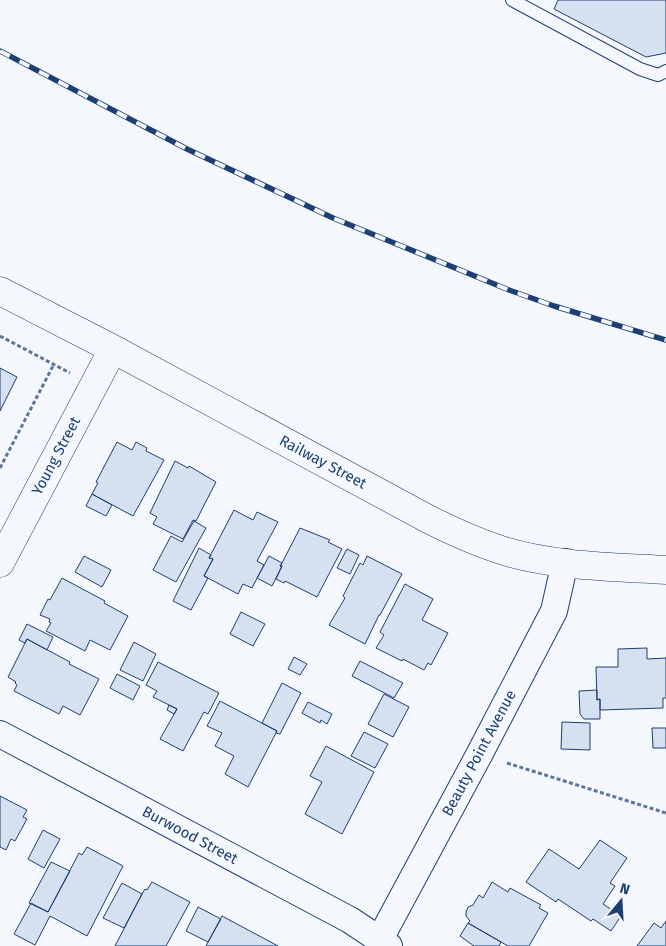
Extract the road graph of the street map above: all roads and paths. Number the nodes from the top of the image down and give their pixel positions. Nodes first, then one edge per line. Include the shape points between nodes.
1 (512, 0) edge
2 (666, 72) edge
3 (0, 291) edge
4 (0, 336) edge
5 (113, 349) junction
6 (54, 364) junction
7 (94, 386) junction
8 (0, 468) edge
9 (565, 562) junction
10 (0, 563) edge
11 (666, 570) edge
12 (0, 734) edge
13 (480, 754) junction
14 (666, 813) edge
15 (384, 942) edge

1 - 2 lane via 640,69 658,74
3 - 5 street, Railway Street
4 - 6 path
5 - 7 street, Young Street
5 - 9 street, Railway Street via 465,537 530,558
6 - 7 path
6 - 8 path
7 - 10 street, Young Street
9 - 11 street, Railway Street
9 - 13 street, Beauty Point Avenue via 554,611
12 - 15 street, Burwood Street via 342,916
13 - 14 path
13 - 15 street, Beauty Point Avenue

